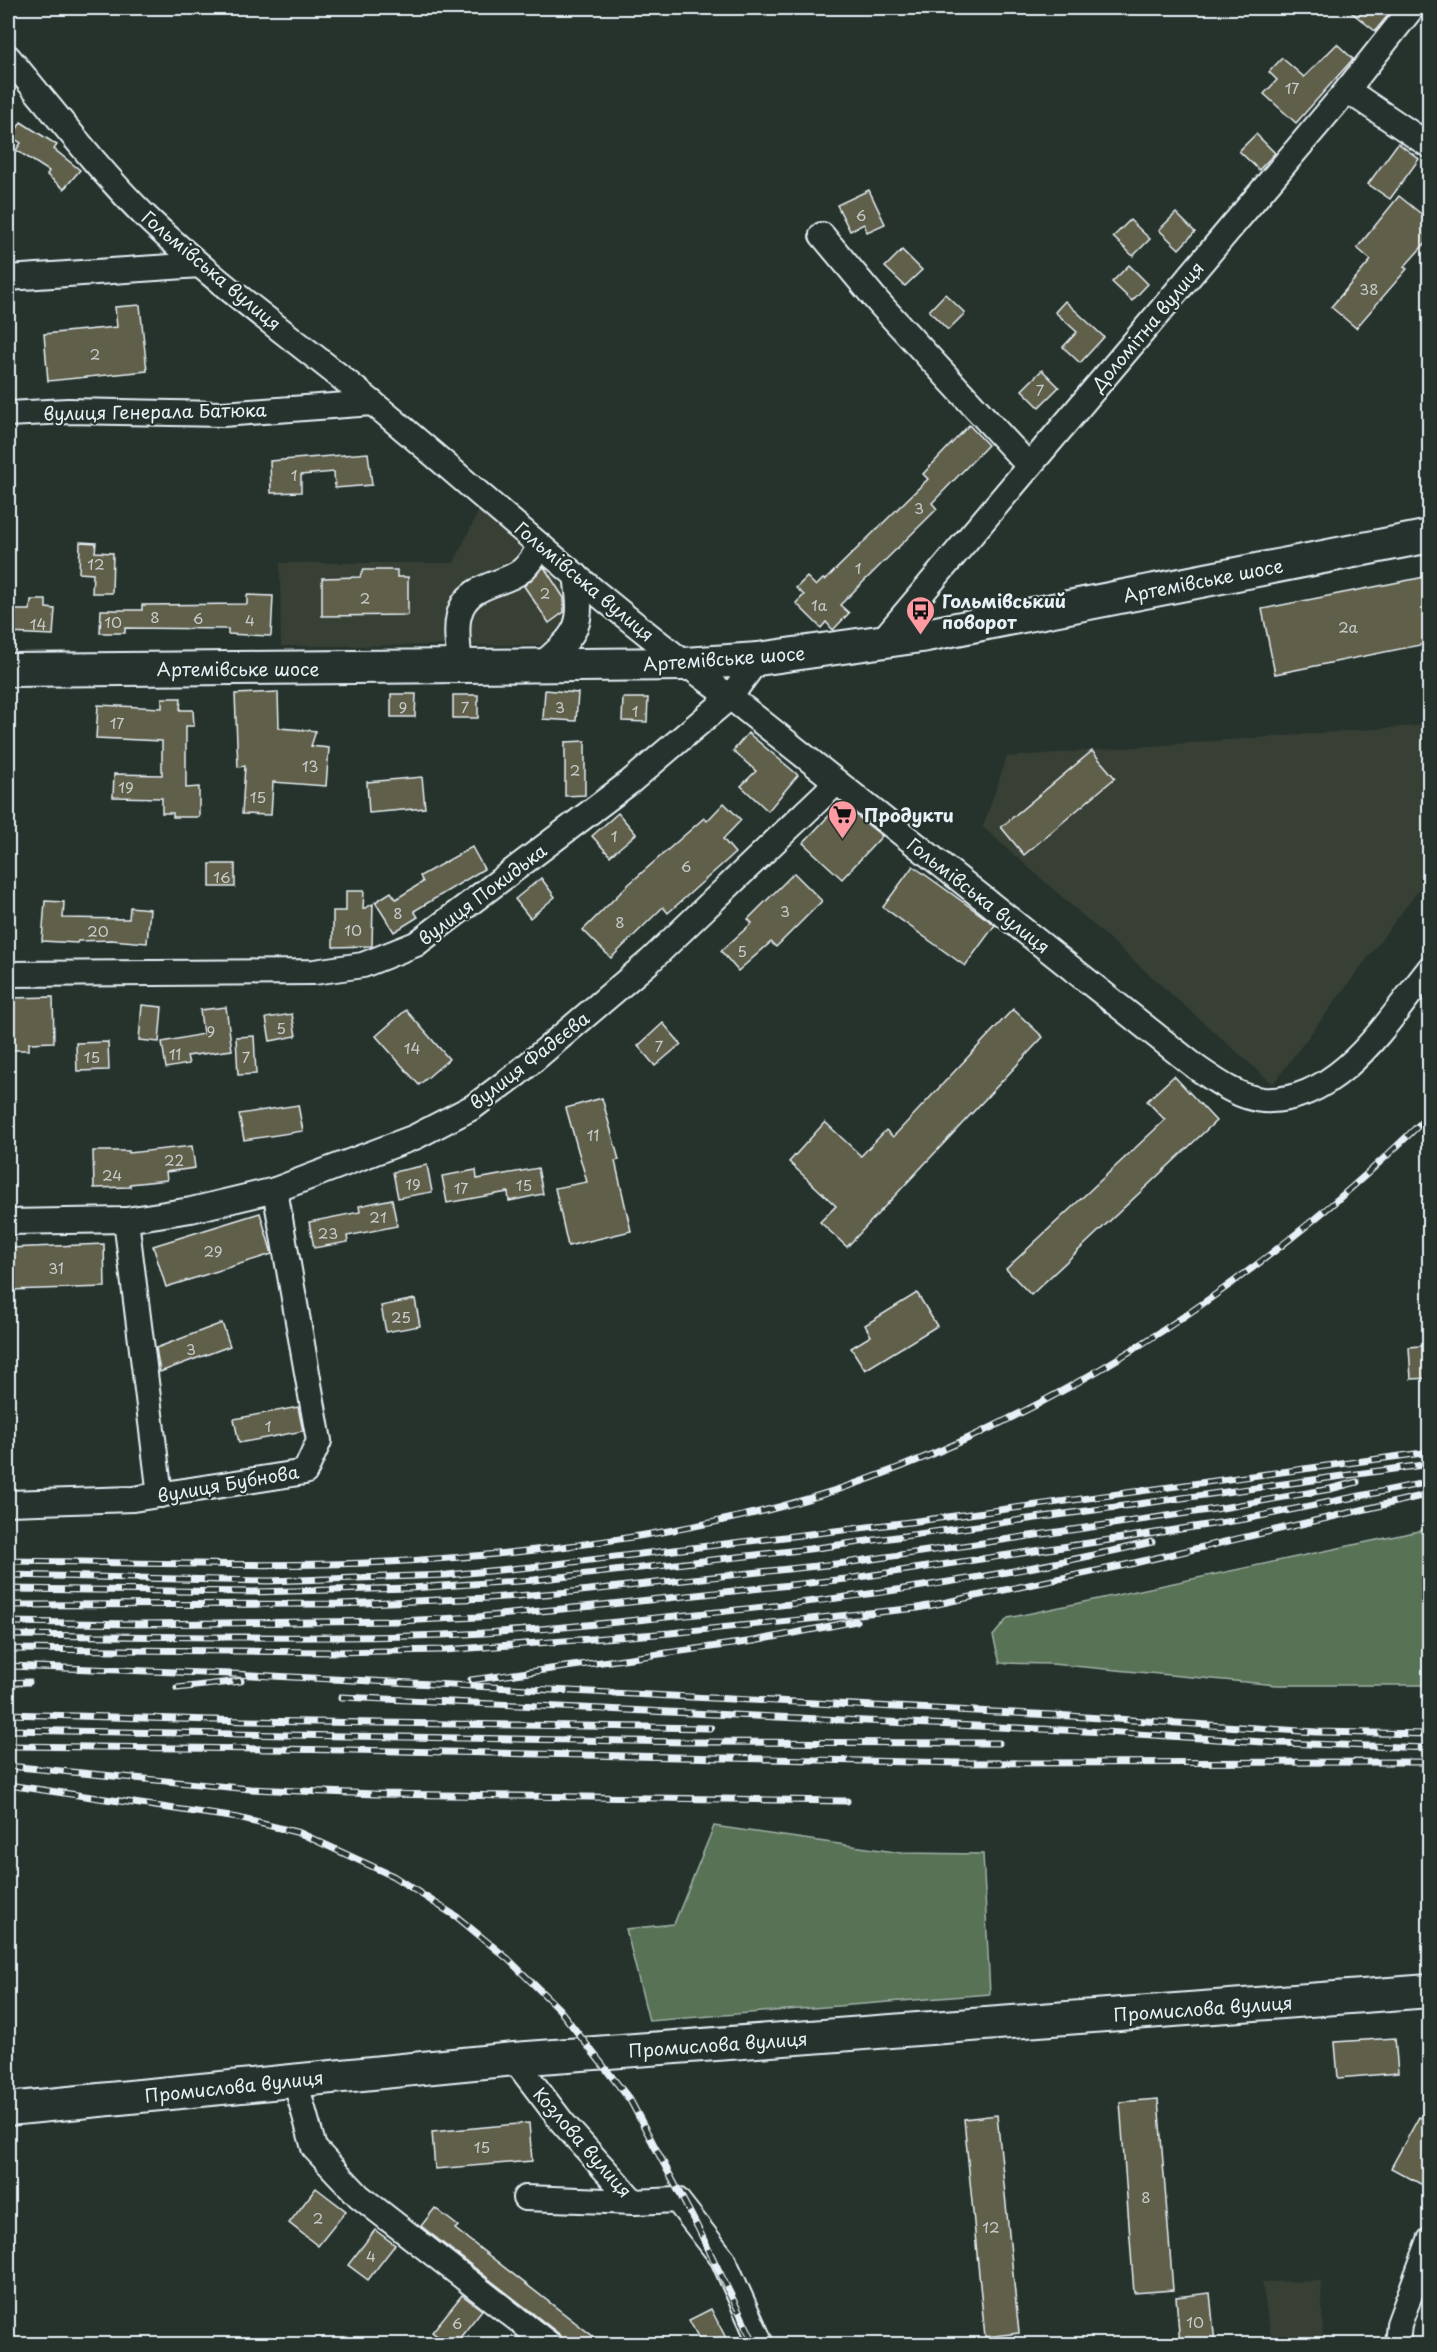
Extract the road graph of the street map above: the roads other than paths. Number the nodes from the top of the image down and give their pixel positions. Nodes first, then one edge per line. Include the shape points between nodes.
1 (1412, 8) edge
2 (8, 57) edge
3 (1347, 90) junction
4 (1430, 146) edge
5 (822, 235) dead end
6 (200, 265) junction
7 (8, 279) edge
8 (373, 403) junction
9 (8, 414) edge
10 (1029, 466) junction
11 (1430, 536) edge
12 (542, 546) junction
13 (576, 575) junction
14 (880, 643) junction
15 (758, 659) junction
16 (685, 664) junction
17 (460, 666) junction
18 (541, 666) junction
19 (8, 670) edge
20 (730, 697) junction
21 (837, 782) junction
22 (1430, 968) edge
23 (8, 974) edge
24 (274, 1190) junction
25 (126, 1221) junction
26 (8, 1222) edge
27 (160, 1495) junction
28 (8, 1503) edge
29 (1430, 1991) edge
30 (514, 2059) junction
31 (295, 2080) junction
32 (8, 2109) edge
33 (525, 2198) dead end
34 (634, 2202) junction
35 (1430, 2240) edge
36 (549, 2344) edge
37 (761, 2344) edge
38 (1397, 2344) edge

1 - 3 street, Доломітна вулиця
2 - 6 street, Гольмівська вулиця via 130,199
3 - 4 street
3 - 10 street, Доломітна вулиця
5 - 10 street via 878,302
6 - 7 street
6 - 8 street, Гольмівська вулиця
8 - 9 street, вулиця Генерала Батюка via 224,414
8 - 12 street, Гольмівська вулиця
10 - 14 street, Доломітна вулиця
11 - 14 main road, Артемівське шосе
12 - 13 street, Гольмівська вулиця
12 - 17 street via 523,570 477,590 459,613
13 - 16 street, Гольмівська вулиця
13 - 18 street via 580,608 577,625 565,644
14 - 15 main road, Артемівське шосе
15 - 16 main road, Артемівське шосе
15 - 20 street, вулиця Покидька
16 - 18 main road, Артемівське шосе
16 - 20 street, Гольмівська вулиця
17 - 18 main road, Артемівське шосе
17 - 19 main road, Артемівське шосе
20 - 21 street, Гольмівська вулиця
20 - 23 street, вулиця Покидька via 630,782 416,944 363,965 315,972
21 - 22 street, Гольмівська вулиця via 1197,1068 1229,1089 1261,1100 1305,1093 1332,1080 1354,1062
21 - 24 street, вулиця Фадєєва via 650,961 473,1107 415,1137
24 - 25 street, вулиця Фадєєва
24 - 27 street, вулиця Бубнова via 319,1441 305,1472
25 - 26 street, вулиця Фадєєва
25 - 27 street
27 - 28 street, вулиця Бубнова
29 - 30 main road, Промислова вулиця
30 - 31 main road, Промислова вулиця
30 - 34 street, Козлова вулиця via 562,2122
31 - 32 main road, Промислова вулиця
31 - 36 street via 314,2148 359,2196
33 - 34 street
34 - 37 street, Козлова вулиця via 677,2200 723,2259
35 - 38 street via 1399,2324

